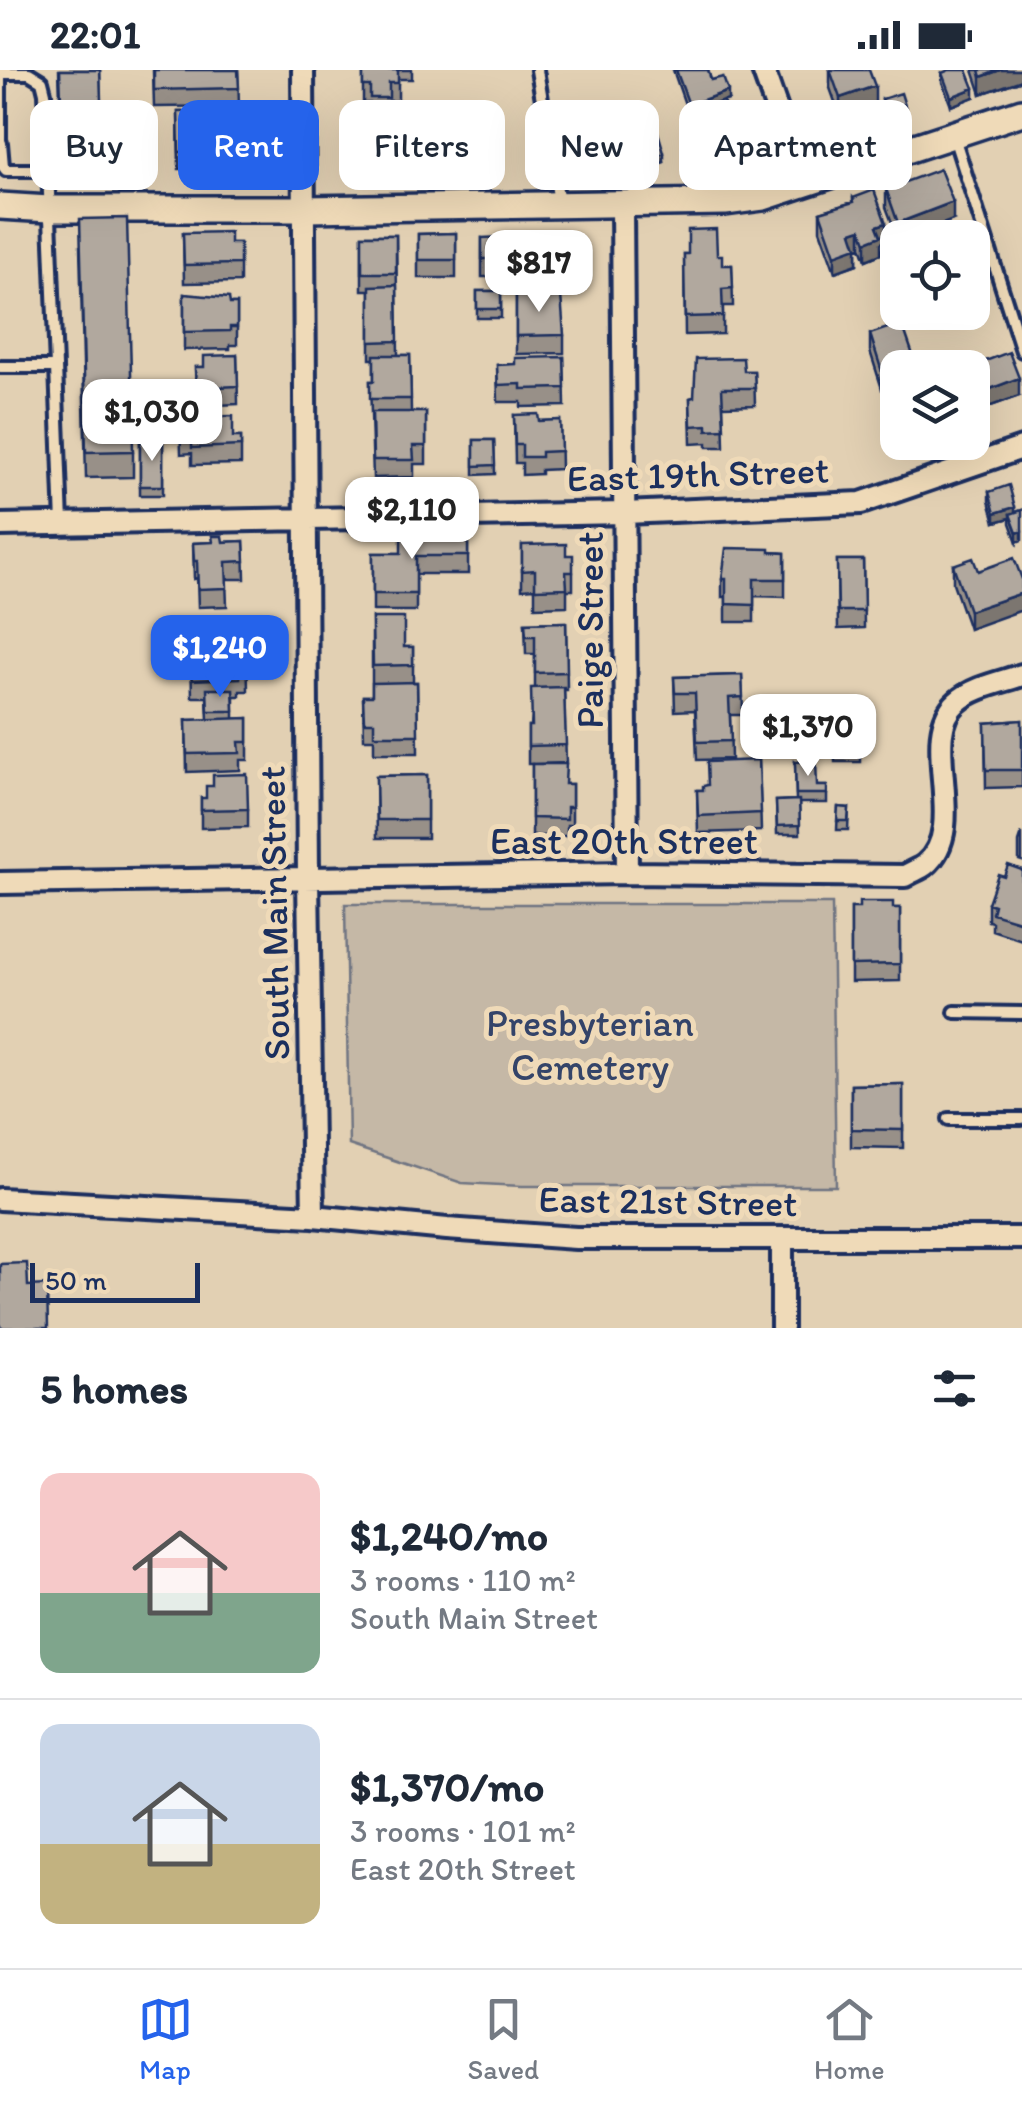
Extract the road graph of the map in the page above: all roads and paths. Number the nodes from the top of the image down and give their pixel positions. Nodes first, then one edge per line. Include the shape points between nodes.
1 (303, 70) edge
2 (537, 70) edge
3 (762, 70) edge
4 (0, 73) edge
5 (43, 100) edge
6 (773, 100) edge
7 (1022, 112) edge
8 (952, 133) junction
9 (0, 143) edge
10 (912, 147) edge
11 (30, 170) edge
12 (48, 190) edge
13 (786, 190) edge
14 (622, 205) junction
15 (0, 206) edge
16 (560, 206) junction
17 (305, 209) junction
18 (49, 210) junction
19 (1022, 350) edge
20 (0, 367) edge
21 (56, 367) junction
22 (1022, 448) edge
23 (624, 513) junction
24 (307, 518) junction
25 (62, 524) junction
26 (0, 525) edge
27 (1022, 675) edge
28 (626, 874) junction
29 (308, 878) junction
30 (0, 883) edge
31 (956, 1012) dead end
32 (1022, 1013) edge
33 (949, 1118) dead end
34 (1022, 1118) edge
35 (0, 1199) edge
36 (314, 1216) junction
37 (782, 1238) junction
38 (1022, 1238) edge
39 (782, 1328) edge

1 - 17 street, South Main Street
2 - 16 lane
3 - 6 street
4 - 5 lane via 28,73 42,81
4 - 9 lane
7 - 8 street
8 - 10 street
8 - 19 lane
9 - 11 lane via 6,170
12 - 18 lane
13 - 14 street via 763,198
14 - 16 street
14 - 23 street, Paige Street
15 - 18 street
16 - 17 street
17 - 18 street
17 - 24 street, South Main Street
18 - 21 lane
20 - 21 lane
21 - 25 lane
22 - 23 street, East 19th Street via 861,503
23 - 24 street, East 19th Street
23 - 28 street, Paige Street
24 - 25 street, East 19th Street
24 - 29 street, South Main Street
25 - 26 street, East 19th Street
27 - 28 street, East 20th Street via 974,692 948,714 945,828 926,865 904,876
28 - 29 street, East 20th Street
29 - 30 street, East 20th Street
29 - 36 street, South Main Street
31 - 32 lane
33 - 34 lane
35 - 36 street, East 21st Street
36 - 37 street, East 21st Street via 576,1238
37 - 38 street, East 21st Street
37 - 39 street

